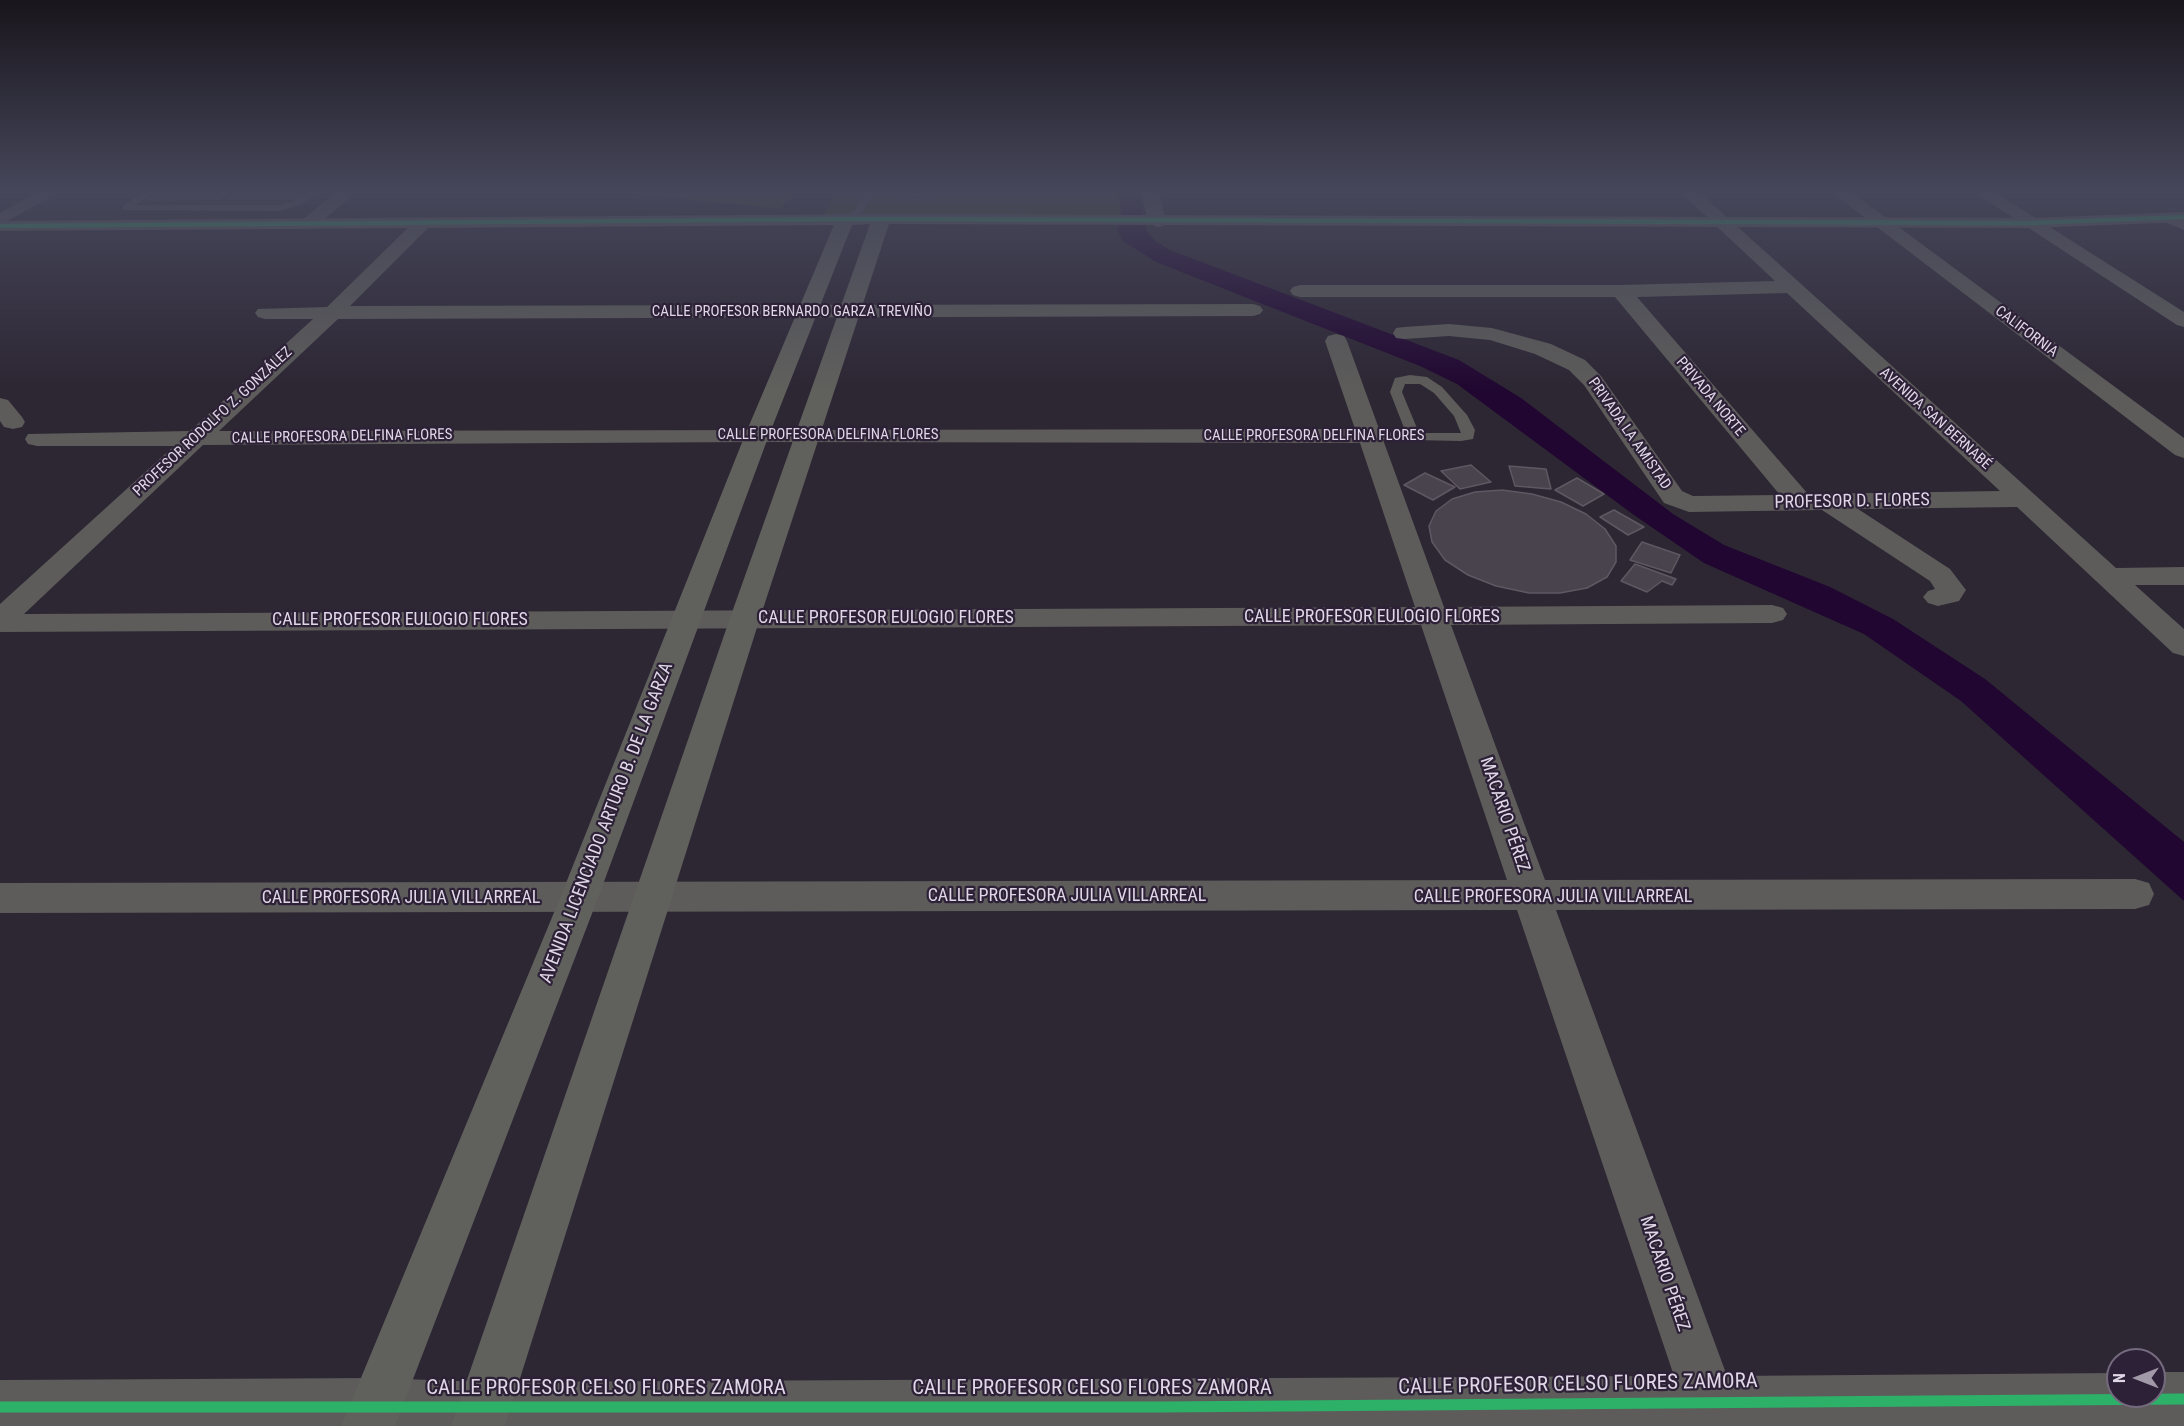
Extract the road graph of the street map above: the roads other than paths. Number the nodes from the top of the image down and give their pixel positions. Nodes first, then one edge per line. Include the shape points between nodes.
1 (388, 258) edge
2 (837, 258) edge
3 (857, 258) edge
4 (1759, 258) edge
5 (1928, 258) edge
6 (2084, 258) edge
7 (1791, 287) junction
8 (1300, 291) dead end
9 (1621, 291) junction
10 (1252, 310) dead end
11 (808, 312) junction
12 (850, 312) junction
13 (265, 313) dead end
14 (331, 314) junction
15 (2184, 321) edge
16 (1404, 333) dead end
17 (1336, 341) dead end
18 (757, 435) junction
19 (808, 435) junction
20 (1370, 436) junction
21 (1414, 437) junction
22 (195, 438) junction
23 (38, 439) dead end
24 (2184, 450) edge
25 (2023, 499) junction
26 (1680, 501) joint
27 (1814, 502) junction
28 (2184, 576) edge
29 (2108, 577) junction
30 (1938, 597) dead end
31 (1772, 614) dead end
32 (1435, 617) junction
33 (745, 618) junction
34 (686, 619) junction
35 (0, 621) edge
36 (2184, 646) edge
37 (2135, 894) dead end
38 (653, 896) junction
39 (1531, 897) junction
40 (0, 898) edge
41 (579, 898) junction
42 (2184, 1399) edge
43 (0, 1407) edge
44 (1713, 1414) edge
45 (372, 1415) edge
46 (481, 1417) edge

1 - 14 street, PROFESOR RODOLFO Z. GONZÁLEZ
2 - 11 street, AVENIDA LICENCIADO ARTURO B. DE LA GARZA
3 - 12 street
4 - 7 street, AVENIDA SAN BERNABÉ
5 - 24 street, CALIFORNIA
6 - 15 street
7 - 9 street
7 - 25 street, AVENIDA SAN BERNABÉ
8 - 9 street
9 - 27 street, PRIVADA NORTE
10 - 12 street, CALLE PROFESOR BERNARDO GARZA TREVIÑO
11 - 12 street, CALLE PROFESOR BERNARDO GARZA TREVIÑO
11 - 14 street, CALLE PROFESOR BERNARDO GARZA TREVIÑO
11 - 18 street, AVENIDA LICENCIADO ARTURO B. DE LA GARZA
12 - 19 street
13 - 14 street, CALLE PROFESOR BERNARDO GARZA TREVIÑO
14 - 22 street, PROFESOR RODOLFO Z. GONZÁLEZ
16 - 26 street, PRIVADA LA AMISTAD via 1449,330 1492,334 1543,349 1577,366 1593,381 1666,490
17 - 20 street, MACARIO PÉREZ
18 - 19 street, CALLE PROFESORA DELFINA FLORES
18 - 22 street, CALLE PROFESORA DELFINA FLORES
18 - 34 street, AVENIDA LICENCIADO ARTURO B. DE LA GARZA
19 - 20 street, CALLE PROFESORA DELFINA FLORES
19 - 33 street
20 - 21 lane, CALLE PROFESORA DELFINA FLORES
20 - 32 street, MACARIO PÉREZ
21 - 21 lane, CALLE PROFESORA DELFINA FLORES via 1461,437 1468,436 1468,430 1432,384 1410,379 1399,381 1396,392
22 - 23 street, CALLE PROFESORA DELFINA FLORES
22 - 35 street, PROFESOR RODOLFO Z. GONZÁLEZ
25 - 27 street, PROFESOR D. FLORES
25 - 29 street, AVENIDA SAN BERNABÉ
26 - 27 street, PROFESOR D. FLORES via 1709,506
27 - 30 street, PRIVADA NORTE via 1940,574 1951,590 1949,595
28 - 29 street
29 - 36 street, AVENIDA SAN BERNABÉ
31 - 32 street, CALLE PROFESOR EULOGIO FLORES
32 - 33 street, CALLE PROFESOR EULOGIO FLORES
32 - 39 street, MACARIO PÉREZ
33 - 34 street, CALLE PROFESOR EULOGIO FLORES
33 - 38 street
34 - 35 street, CALLE PROFESOR EULOGIO FLORES
34 - 41 street, AVENIDA LICENCIADO ARTURO B. DE LA GARZA
37 - 39 street, CALLE PROFESORA JULIA VILLARREAL
38 - 39 street, CALLE PROFESORA JULIA VILLARREAL
38 - 41 street, CALLE PROFESORA JULIA VILLARREAL
38 - 46 street
39 - 44 street, MACARIO PÉREZ
40 - 41 street, CALLE PROFESORA JULIA VILLARREAL
41 - 45 street, AVENIDA LICENCIADO ARTURO B. DE LA GARZA
42 - 44 street, CALLE PROFESOR CELSO FLORES ZAMORA
43 - 45 street, CALLE PROFESOR CELSO FLORES ZAMORA
44 - 46 street, CALLE PROFESOR CELSO FLORES ZAMORA via 1137,1407
45 - 46 street, CALLE PROFESOR CELSO FLORES ZAMORA

